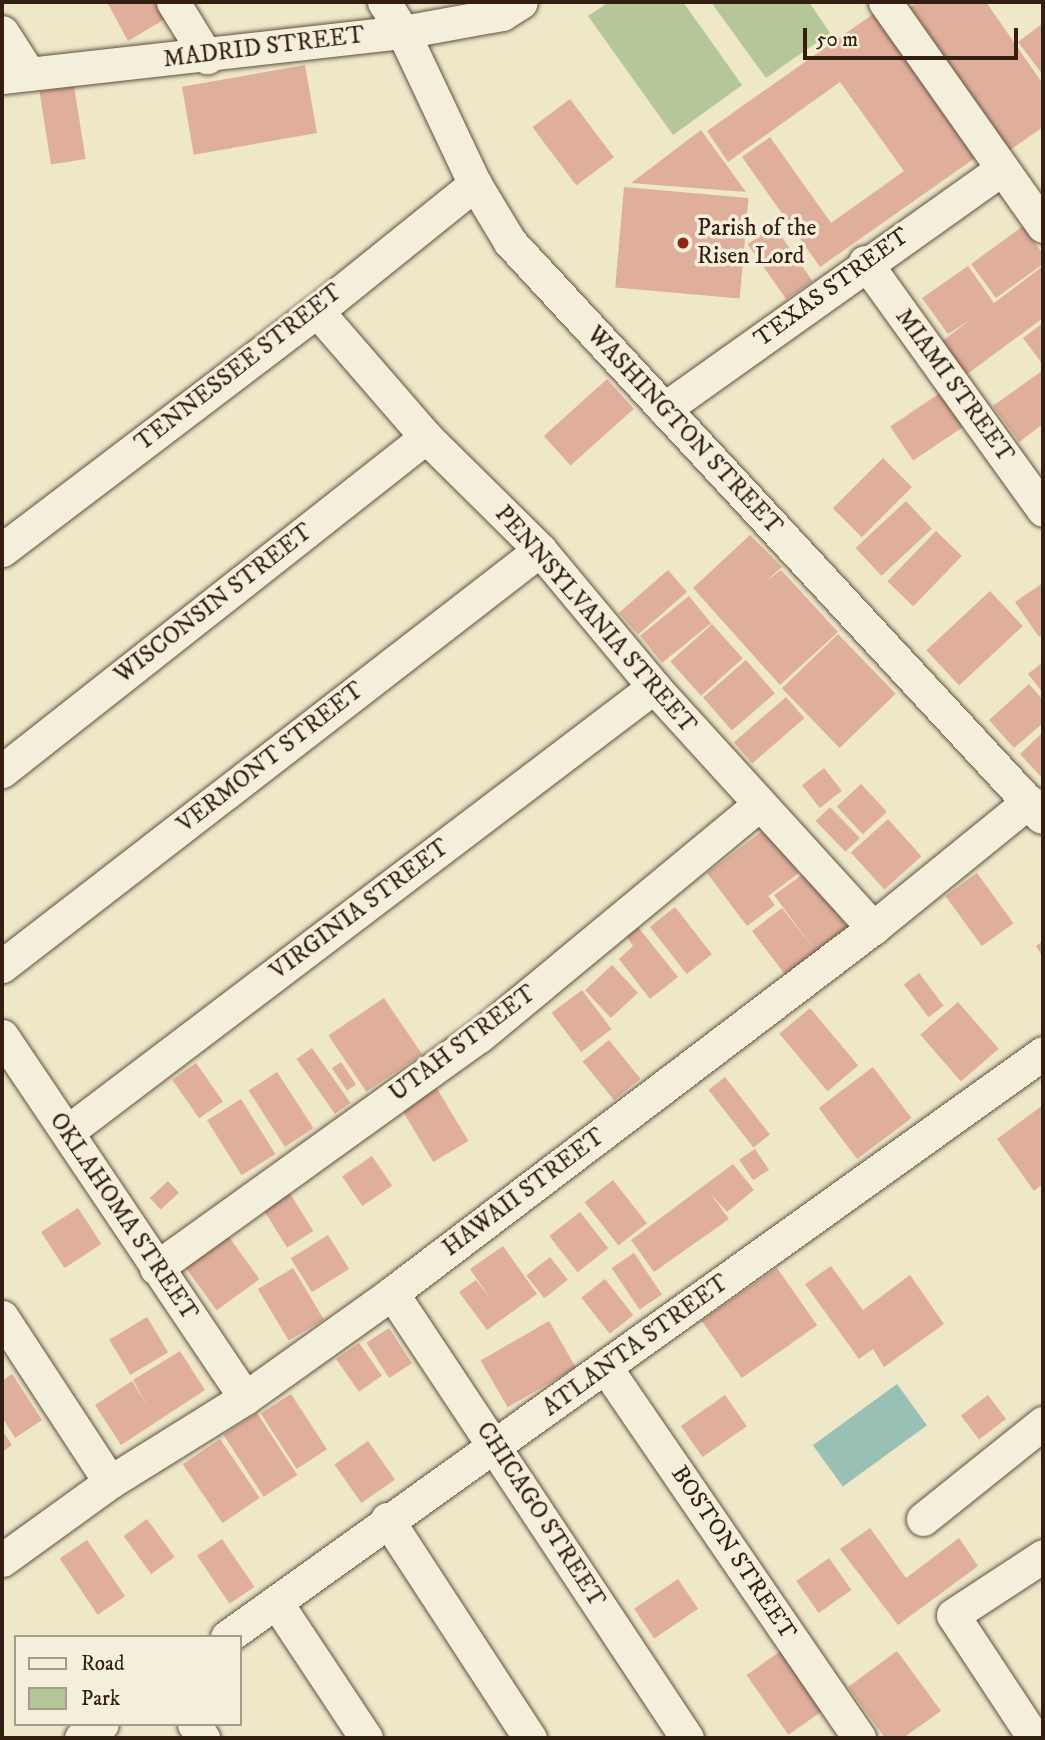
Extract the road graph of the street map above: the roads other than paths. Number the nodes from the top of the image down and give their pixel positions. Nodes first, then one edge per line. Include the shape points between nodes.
1 (173, 2) edge
2 (384, 2) edge
3 (521, 2) edge
4 (885, 2) edge
5 (2, 32) edge
6 (403, 32) junction
7 (207, 57) junction
8 (14, 74) edge
9 (1002, 169) junction
10 (475, 184) junction
11 (1043, 226) edge
12 (866, 262) junction
13 (317, 311) junction
14 (664, 409) junction
15 (426, 437) junction
16 (1043, 510) edge
17 (2, 550) edge
18 (540, 550) junction
19 (654, 687) junction
20 (2, 771) edge
21 (758, 804) junction
22 (1036, 810) edge
23 (873, 928) junction
24 (2, 966) edge
25 (2, 1036) edge
26 (1043, 1053) edge
27 (67, 1132) junction
28 (156, 1268) junction
29 (393, 1293) junction
30 (5, 1331) edge
31 (606, 1368) junction
32 (245, 1398) junction
33 (1043, 1423) edge
34 (495, 1447) junction
35 (110, 1482) junction
36 (387, 1519) junction
37 (923, 1519) dead end
38 (1043, 1556) edge
39 (2, 1560) edge
40 (276, 1602) junction
41 (230, 1635) edge
42 (99, 1726) edge
43 (1035, 1728) edge
44 (81, 1738) edge
45 (366, 1738) edge
46 (530, 1738) edge
47 (687, 1738) edge
48 (859, 1738) edge

1 - 7 street
2 - 6 street, WASHINGTON STREET
3 - 6 street, MADRID STREET via 502,14
4 - 9 street
5 - 8 street
6 - 7 street, MADRID STREET
6 - 10 street, WASHINGTON STREET
7 - 8 street, MADRID STREET
9 - 11 street
9 - 12 street, TEXAS STREET
10 - 13 street, TENNESSEE STREET
10 - 14 street, WASHINGTON STREET via 509,242
12 - 14 street, TEXAS STREET
12 - 16 street, MIAMI STREET
13 - 15 street, PENNSYLVANIA STREET
13 - 17 street, TENNESSEE STREET
14 - 22 street, WASHINGTON STREET
15 - 18 street, PENNSYLVANIA STREET
15 - 20 street, WISCONSIN STREET
18 - 19 street, PENNSYLVANIA STREET
18 - 24 street, VERMONT STREET
19 - 21 street, PENNSYLVANIA STREET
19 - 27 street, VIRGINIA STREET
21 - 23 street, PENNSYLVANIA STREET
21 - 28 street, UTAH STREET via 478,1037
22 - 23 street, HAWAII STREET
23 - 29 street, HAWAII STREET
25 - 27 street, OKLAHOMA STREET
26 - 31 street, ATLANTA STREET
27 - 28 street, OKLAHOMA STREET
28 - 32 street, OKLAHOMA STREET
29 - 32 street, HAWAII STREET
29 - 34 street, CHICAGO STREET
30 - 35 street
31 - 34 street, ATLANTA STREET
31 - 48 street, BOSTON STREET
32 - 35 street, HAWAII STREET
33 - 37 street
34 - 36 street, ATLANTA STREET
34 - 47 street, CHICAGO STREET
35 - 39 street, HAWAII STREET
36 - 40 street, ATLANTA STREET
36 - 46 street
38 - 43 street via 953,1615
40 - 41 street, ATLANTA STREET
40 - 45 street
42 - 44 street

